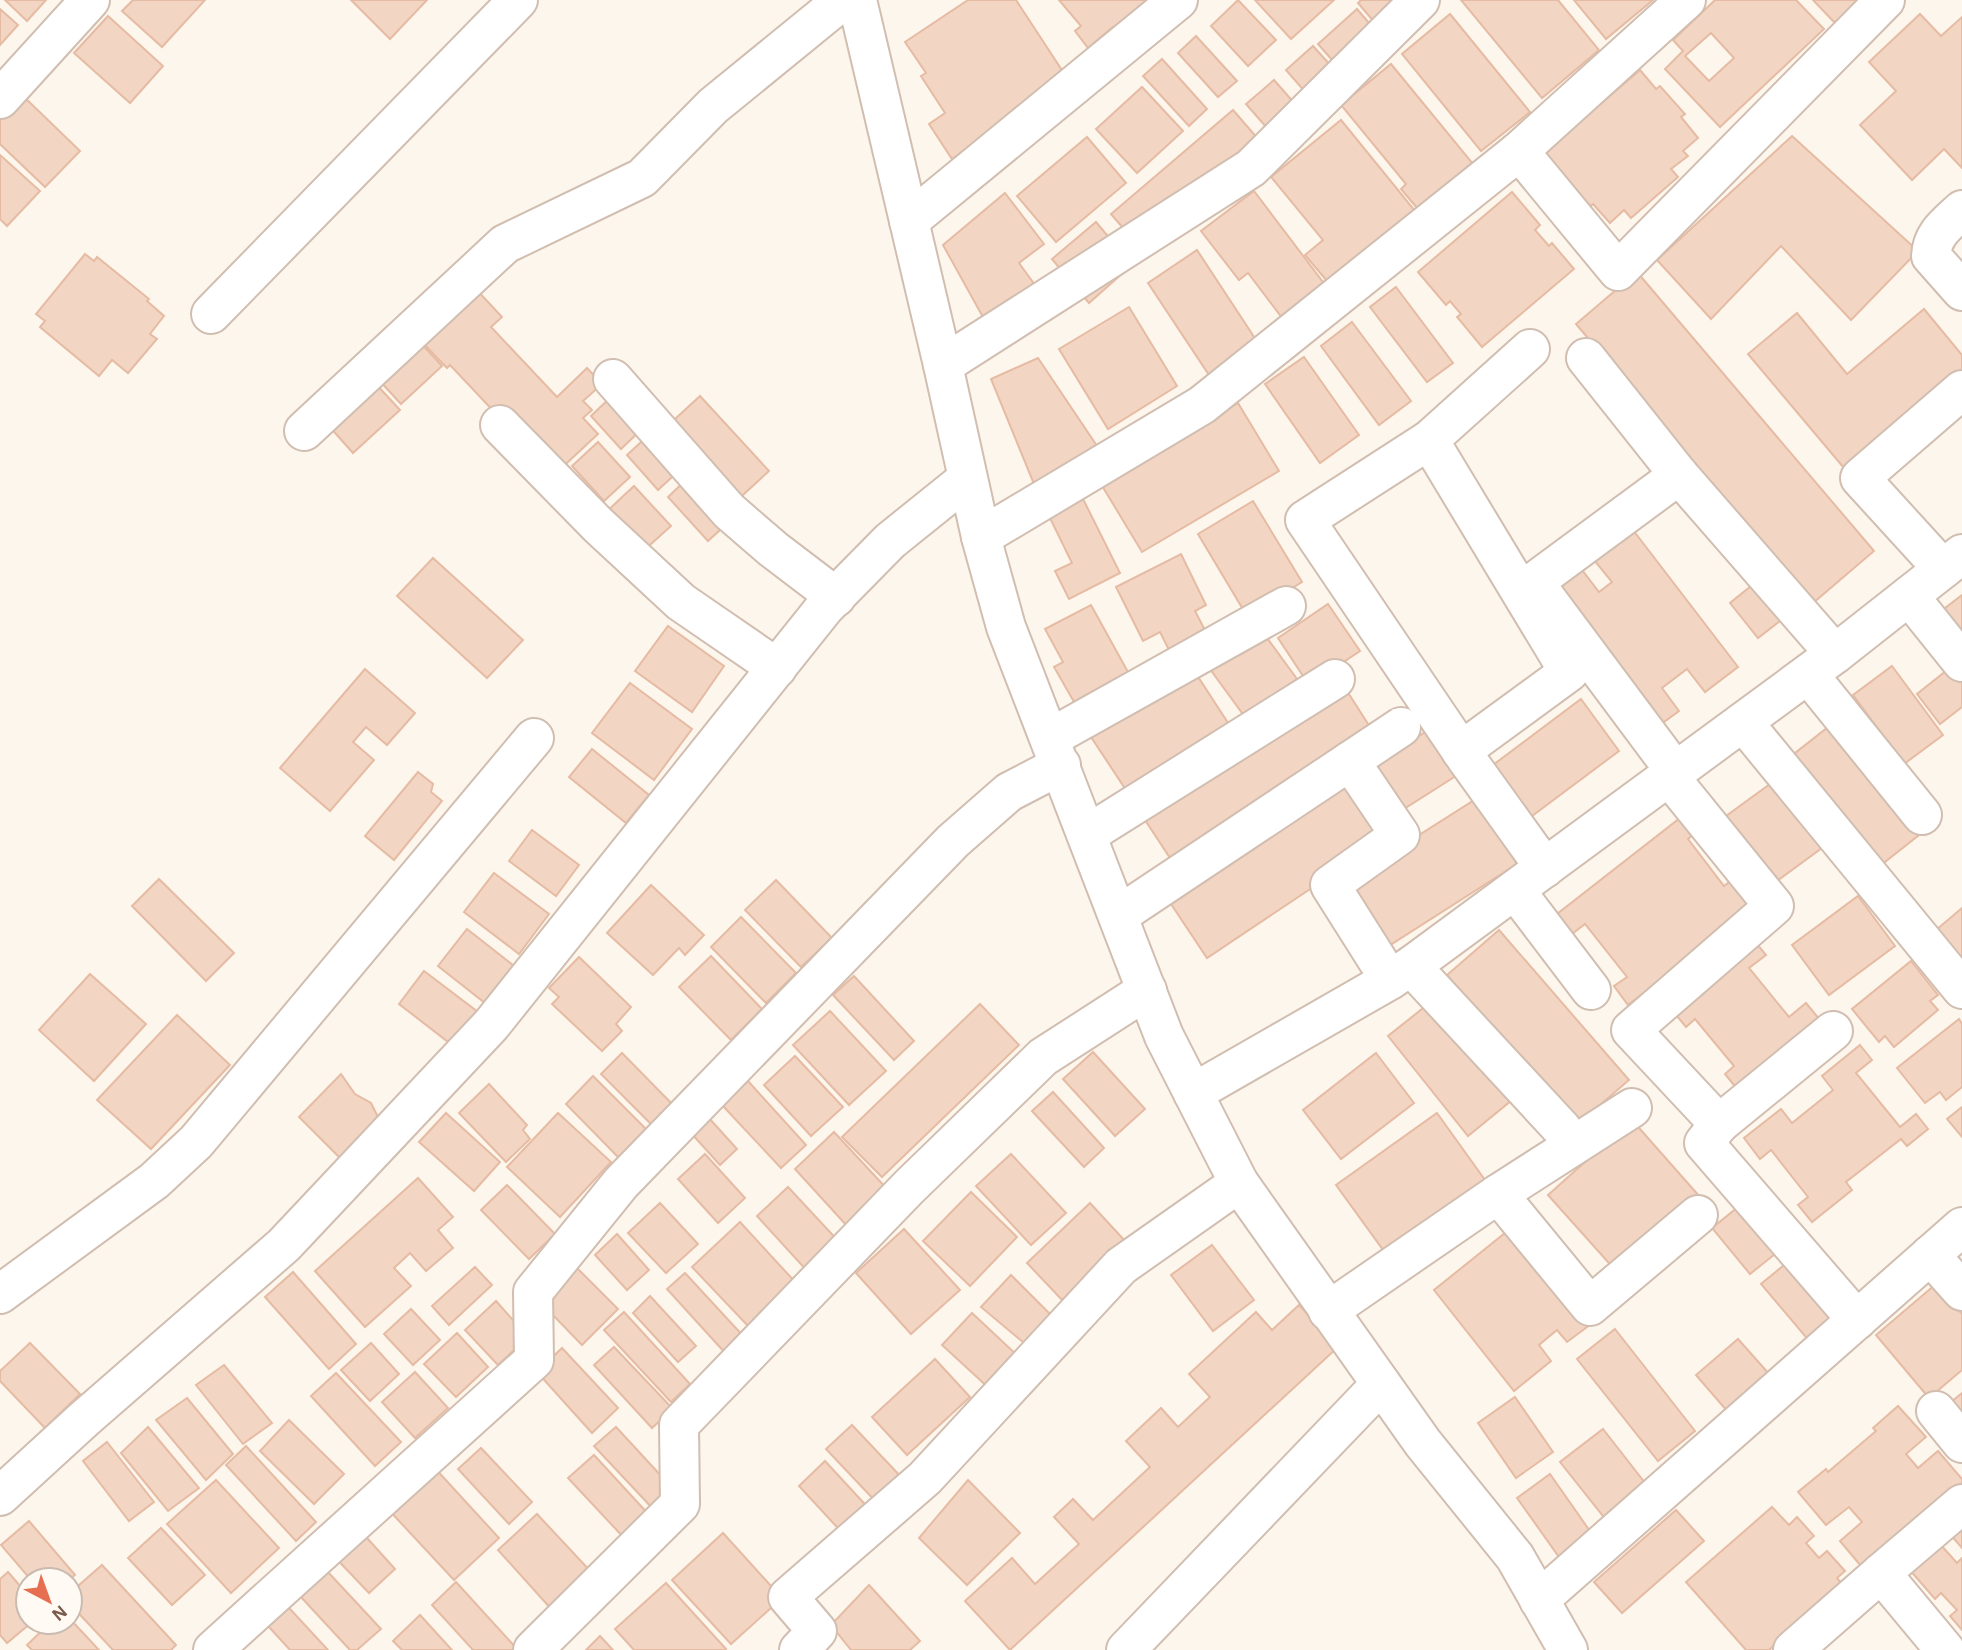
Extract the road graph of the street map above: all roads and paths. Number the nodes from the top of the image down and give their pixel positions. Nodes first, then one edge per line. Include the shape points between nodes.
1 (90, 0) edge
2 (518, 0) edge
3 (843, 0) edge
4 (857, 0) edge
5 (1178, 0) edge
6 (1420, 0) edge
7 (1686, 0) edge
8 (1885, 0) edge
9 (0, 99) edge
10 (1520, 151) junction
11 (1962, 210) edge
12 (909, 221) junction
13 (1962, 291) edge
14 (211, 314) dead end
15 (1530, 349) dead end
16 (1586, 358) dead end
17 (943, 365) junction
18 (613, 379) dead end
19 (1962, 390) edge
20 (500, 425) dead end
21 (304, 431) dead end
22 (1429, 440) junction
23 (1679, 475) junction
24 (967, 479) junction
25 (981, 537) junction
26 (1953, 561) edge
27 (1909, 596) junction
28 (836, 597) junction
29 (1286, 606) dead end
30 (1962, 662) edge
31 (1822, 664) junction
32 (776, 668) junction
33 (1335, 679) dead end
34 (1743, 722) junction
35 (1401, 727) dead end
36 (534, 738) dead end
37 (1056, 752) junction
38 (1663, 755) dead end
39 (1465, 756) junction
40 (1350, 761) junction
41 (1680, 790) dead end
42 (1922, 815) dead end
43 (1088, 834) junction
44 (1530, 879) junction
45 (1119, 915) junction
46 (1400, 973) junction
47 (1962, 989) edge
48 (1147, 990) junction
49 (1591, 990) dead end
50 (1833, 1031) dead end
51 (1193, 1093) junction
52 (1632, 1108) dead end
53 (1719, 1124) junction
54 (1562, 1129) dead end
55 (1239, 1182) junction
56 (1498, 1194) junction
57 (1698, 1215) dead end
58 (1962, 1227) edge
59 (1930, 1255) junction
60 (1962, 1291) edge
61 (0, 1294) edge
62 (1328, 1311) junction
63 (1857, 1320) junction
64 (1381, 1384) junction
65 (1936, 1411) dead end
66 (1962, 1443) edge
67 (0, 1496) edge
68 (1962, 1504) edge
69 (1881, 1573) junction
70 (1539, 1600) junction
71 (213, 1650) edge
72 (533, 1650) edge
73 (799, 1650) edge
74 (1126, 1650) edge
75 (1568, 1650) edge
76 (1793, 1650) edge
77 (1945, 1650) edge

1 - 9 street
2 - 14 street
3 - 21 street via 713,106 642,178 505,244
4 - 12 street
5 - 12 street
6 - 17 street via 1251,169
7 - 10 street
8 - 10 street via 1618,271
10 - 25 street via 1202,405
11 - 13 street via 1939,231 1931,244 1931,256
12 - 17 street
15 - 22 street
16 - 23 street
17 - 24 street
18 - 28 street via 729,511
19 - 26 street via 1860,478
20 - 32 street via 681,602
22 - 39 street via 1569,672
22 - 39 street via 1305,520
23 - 31 street
23 - 38 street via 1534,582
24 - 25 street
24 - 28 street via 890,541
25 - 37 street via 1006,628
26 - 27 street
27 - 30 street
27 - 31 street
28 - 32 street
29 - 37 street
31 - 34 street
31 - 42 street
32 - 67 street via 481,1035 284,1245
33 - 43 street
34 - 44 street
34 - 47 street
35 - 40 street
36 - 61 street via 197,1142 154,1181
37 - 43 street
37 - 71 street via 953,841 621,1183 533,1292 534,1360
39 - 44 street
40 - 45 street
40 - 46 street via 1400,835 1330,885
41 - 53 street via 1774,906 1631,1030
43 - 45 street
44 - 46 street
44 - 49 street
45 - 48 street
46 - 51 street
46 - 54 street
48 - 51 street
48 - 72 street via 1043,1057 909,1186 679,1425 680,1504
50 - 53 street
51 - 55 street
52 - 56 street
53 - 63 street via 1704,1143
55 - 62 street
55 - 73 street via 1121,1266 925,1478 788,1597 817,1631
56 - 57 street via 1590,1306
56 - 62 street
58 - 59 street
59 - 60 street
59 - 63 street
62 - 64 street
63 - 70 street
64 - 70 street via 1515,1557
64 - 74 street
65 - 66 street
68 - 69 street
69 - 76 street
69 - 77 street
70 - 75 street

